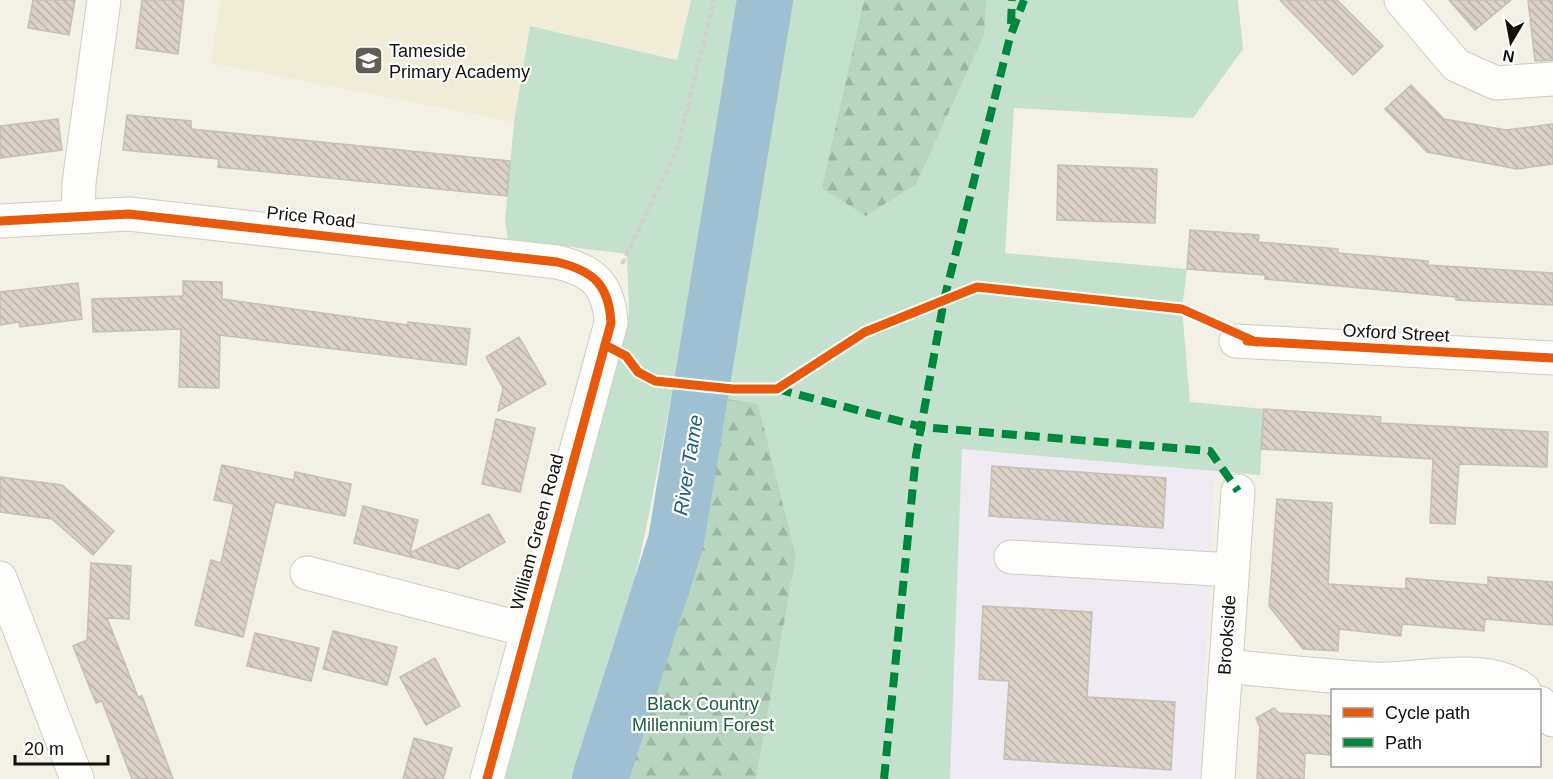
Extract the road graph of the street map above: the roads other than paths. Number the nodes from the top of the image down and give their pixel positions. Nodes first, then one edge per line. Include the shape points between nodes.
1 (104, 0) edge
2 (1401, 0) edge
3 (1553, 79) edge
4 (78, 216) junction
5 (0, 221) edge
6 (606, 293) joint
7 (1236, 341) dead end
8 (1553, 358) edge
9 (1238, 491) dead end
10 (1011, 557) dead end
11 (1232, 570) junction
12 (307, 573) dead end
13 (0, 578) edge
14 (527, 630) junction
15 (1226, 666) junction
16 (1522, 689) edge
17 (1541, 705) edge
18 (1553, 720) edge
19 (76, 779) edge
20 (487, 779) edge
21 (1218, 779) edge

1 - 4 street
2 - 3 street via 1456,65 1496,83
4 - 5 street, Price Road
4 - 6 street, Price Road via 129,213 557,262 586,272
6 - 14 street, William Green Road via 611,323
7 - 8 street, Oxford Street
9 - 11 street, Brookside
10 - 11 street
11 - 15 street, Brookside
12 - 14 street, William Green Road
13 - 19 street
14 - 20 street, William Green Road
15 - 16 street via 1374,679 1464,674 1504,681
15 - 21 street, Brookside
17 - 18 street

